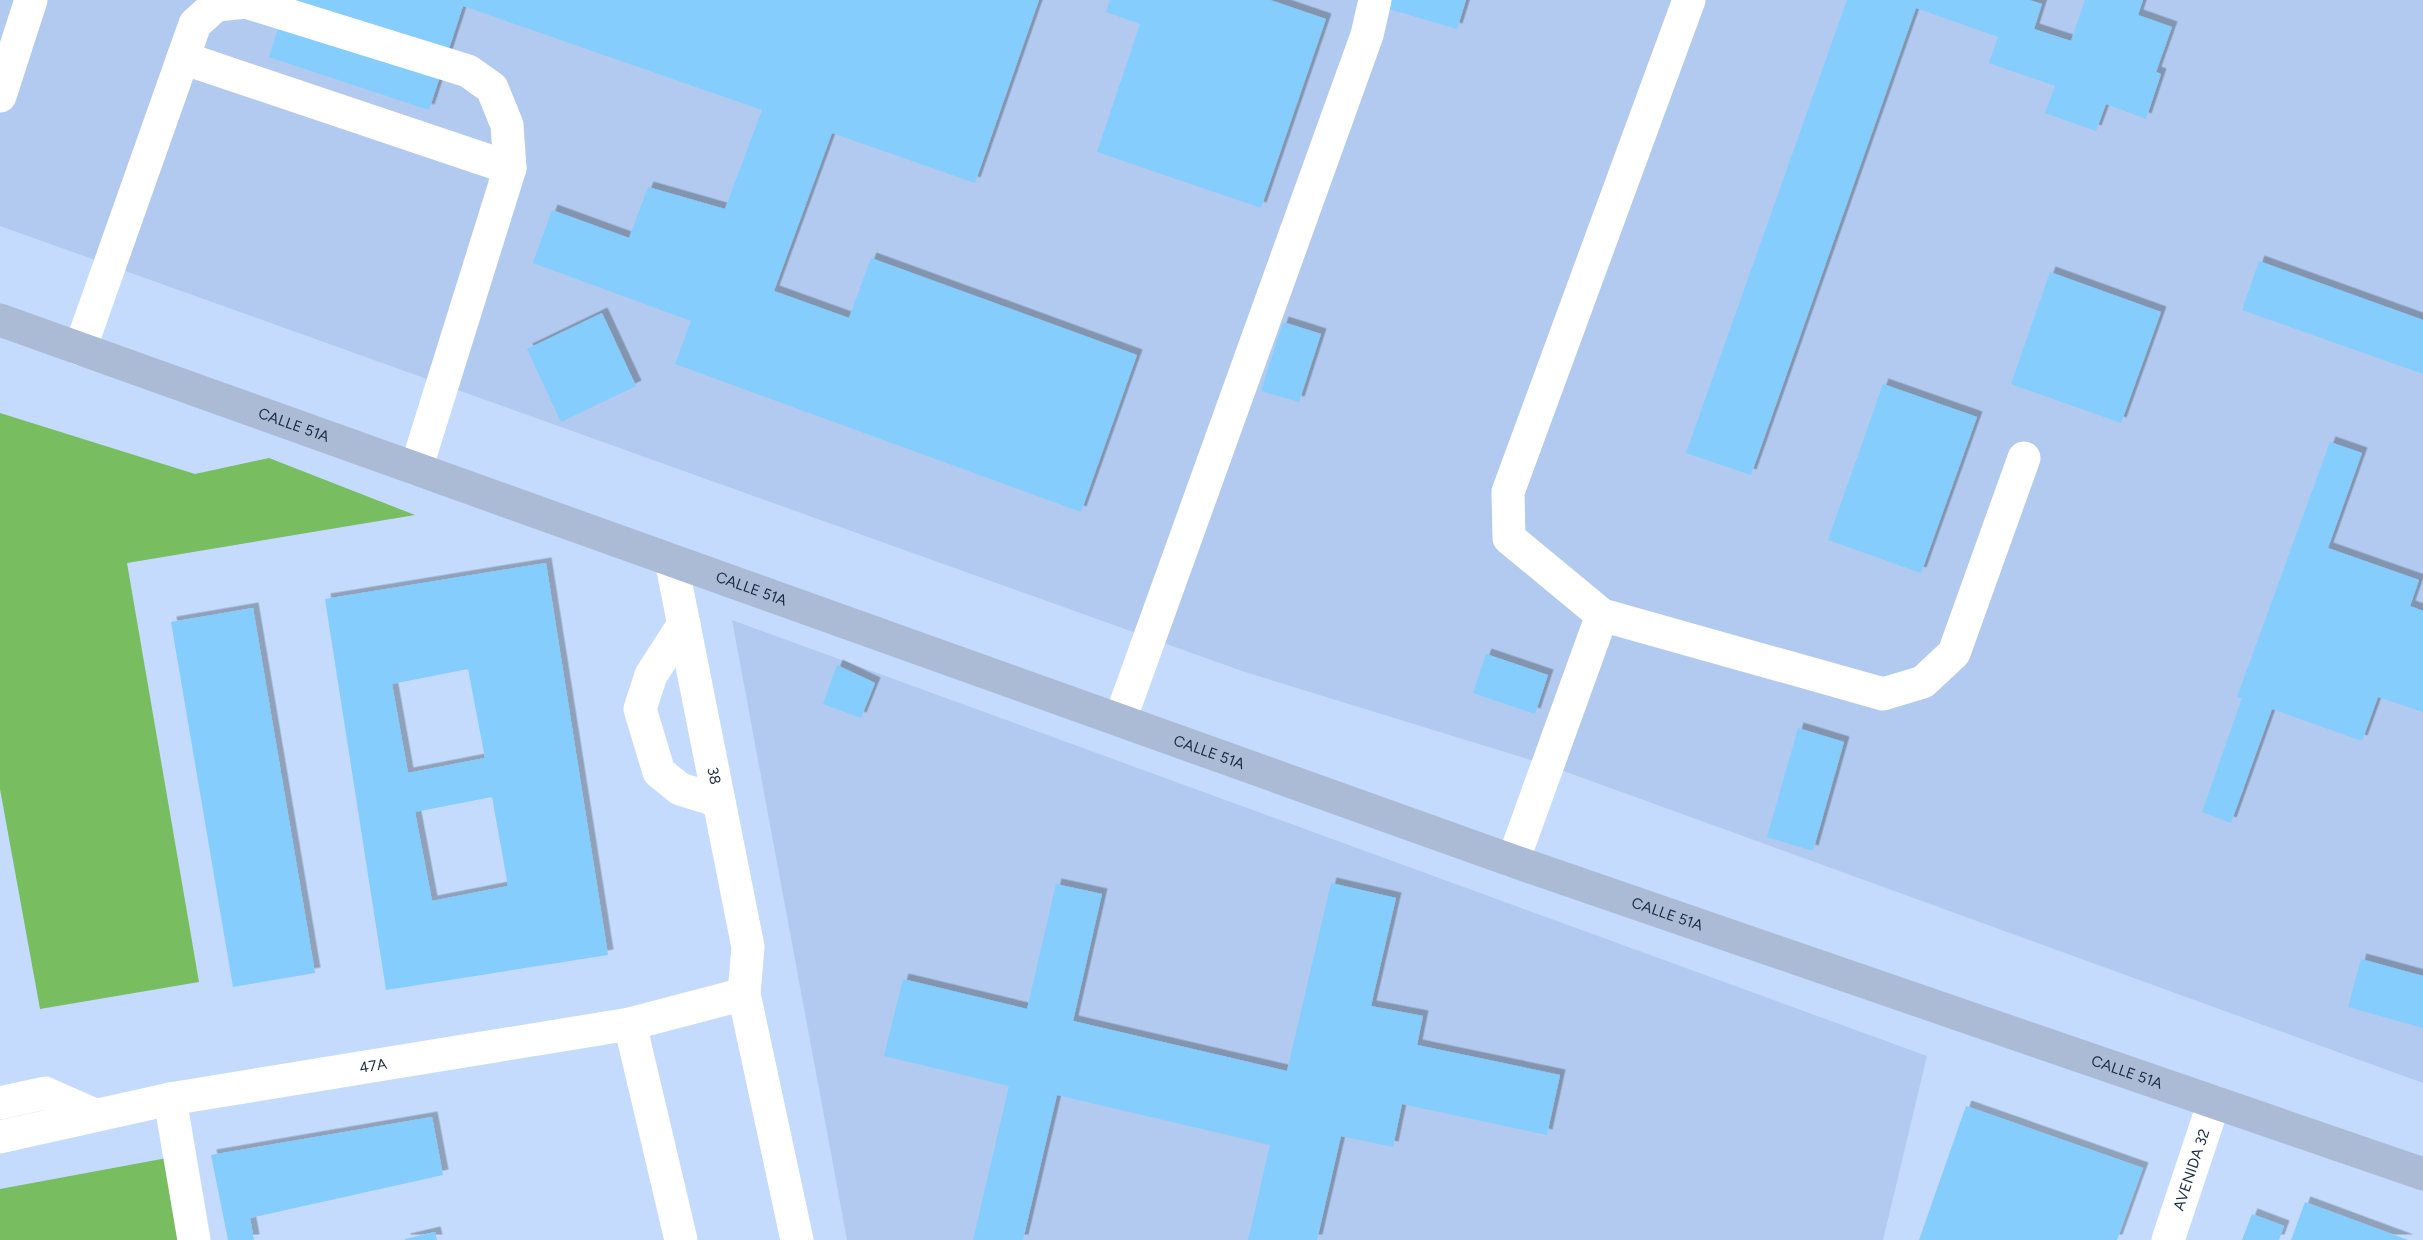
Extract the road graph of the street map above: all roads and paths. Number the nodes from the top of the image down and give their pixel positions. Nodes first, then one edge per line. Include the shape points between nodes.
1 (32, 0) edge
2 (1375, 0) edge
3 (1689, 0) edge
4 (183, 58) junction
5 (0, 96) edge
6 (510, 168) junction
7 (0, 320) edge
8 (80, 349) junction
9 (2024, 458) dead end
10 (416, 469) junction
11 (671, 560) junction
12 (1602, 615) junction
13 (684, 624) junction
14 (1120, 720) junction
15 (719, 801) junction
16 (1513, 861) junction
17 (744, 994) junction
18 (630, 1024) junction
19 (170, 1099) junction
20 (2214, 1102) junction
21 (0, 1103) edge
22 (95, 1115) junction
23 (0, 1137) edge
24 (2423, 1174) edge
25 (195, 1240) edge
26 (681, 1240) edge
27 (797, 1240) edge
28 (2168, 1240) edge

1 - 5 street
2 - 14 street via 1367,35
3 - 12 street via 1508,492 1509,538
4 - 6 street
4 - 6 street via 195,24 216,5 246,2 468,71 492,88 507,125
4 - 8 street
6 - 10 street
7 - 8 main road, CALLE 51A
8 - 10 main road, CALLE 51A
9 - 12 street via 1954,653 1923,681 1883,694
10 - 11 main road, CALLE 51A
11 - 13 street, 38
11 - 14 main road, CALLE 51A
12 - 16 street
13 - 15 street, 38
13 - 15 street via 651,675 640,709 659,772 680,789
14 - 16 main road, CALLE 51A
15 - 17 street, 38 via 748,946
16 - 20 main road, CALLE 51A
17 - 18 street, 47A
17 - 27 street, 38
18 - 19 street, 47A
18 - 26 street
19 - 22 street, 47A
19 - 25 street
20 - 24 main road, CALLE 51A
20 - 28 street, AVENIDA 32
21 - 22 street via 45,1093
22 - 23 street, 47A

